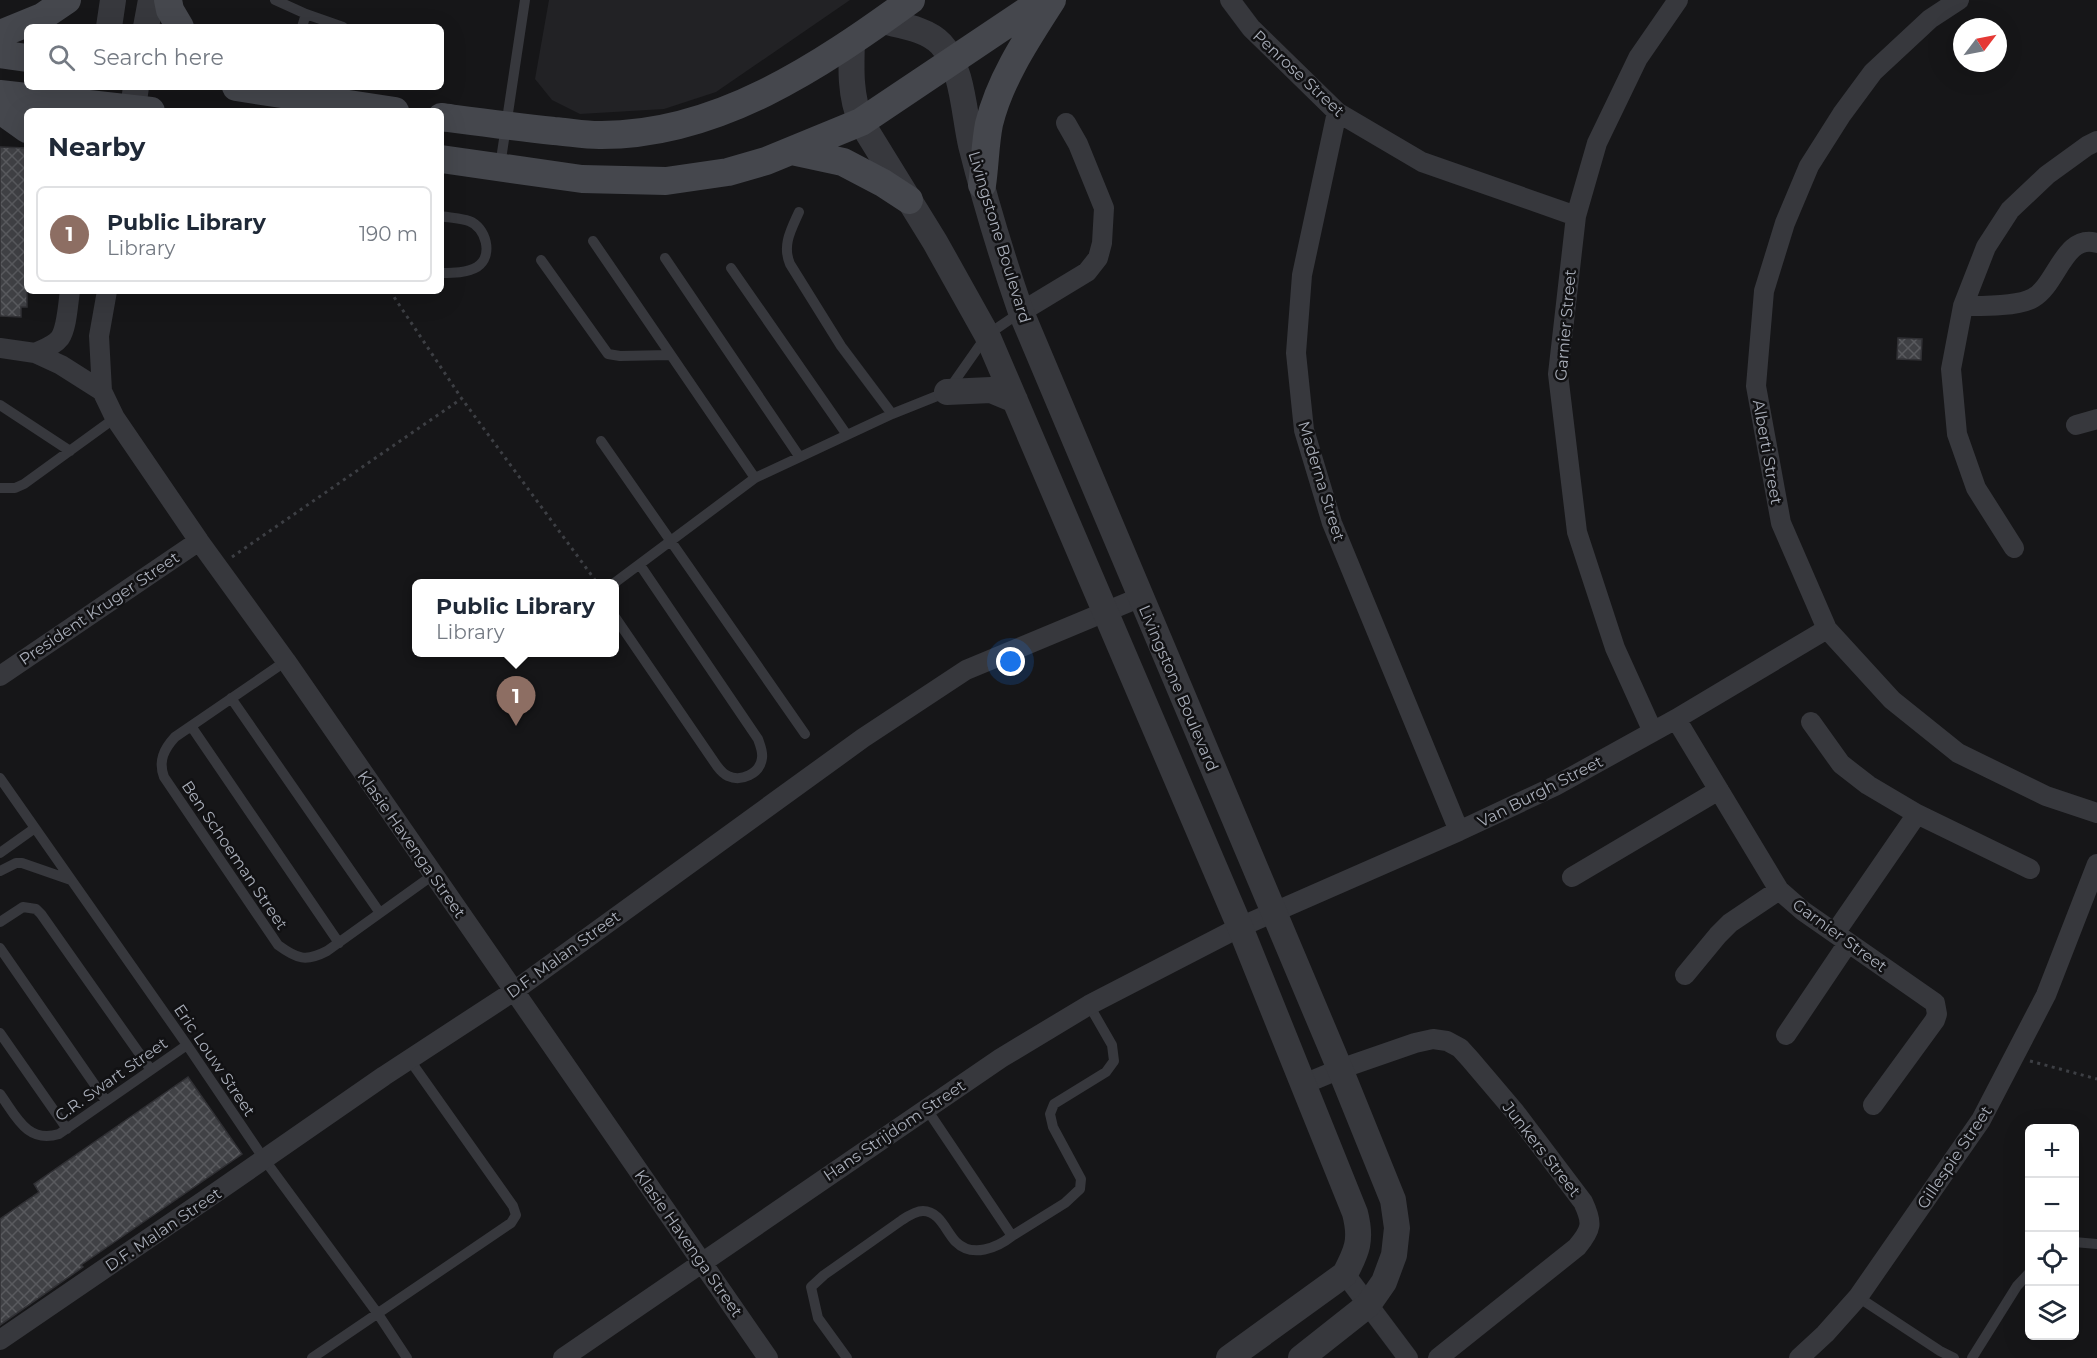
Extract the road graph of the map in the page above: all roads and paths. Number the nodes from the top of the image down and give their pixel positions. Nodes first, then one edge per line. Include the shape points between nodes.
1 (68, 0) edge
2 (113, 0) edge
3 (151, 0) edge
4 (168, 0) edge
5 (275, 0) edge
6 (525, 0) edge
7 (911, 0) edge
8 (1042, 0) edge
9 (1052, 0) edge
10 (1230, 0) edge
11 (1678, 0) edge
12 (1959, 0) edge
13 (306, 14) junction
14 (882, 21) junction
15 (24, 24) edge
16 (25, 24) edge
17 (109, 24) edge
18 (147, 24) edge
19 (178, 24) edge
20 (303, 24) edge
21 (334, 24) edge
22 (0, 34) edge
23 (852, 41) junction
24 (0, 54) edge
25 (24, 58) edge
26 (953, 62) junction
27 (264, 90) edge
28 (0, 94) edge
29 (99, 101) edge
30 (348, 101) edge
31 (139, 104) edge
32 (381, 108) edge
33 (0, 110) edge
34 (1337, 112) junction
35 (444, 117) edge
36 (861, 122) junction
37 (1066, 123) dead end
38 (508, 126) junction
39 (24, 127) edge
40 (2097, 141) edge
41 (792, 151) junction
42 (444, 159) edge
43 (500, 167) junction
44 (982, 185) junction
45 (909, 200) junction
46 (799, 212) dead end
47 (1576, 216) junction
48 (444, 217) edge
49 (593, 241) dead end
50 (2097, 243) edge
51 (665, 258) dead end
52 (542, 260) dead end
53 (731, 268) dead end
54 (444, 273) edge
55 (69, 294) edge
56 (106, 294) edge
57 (392, 294) edge
58 (1963, 306) junction
59 (1021, 312) junction
60 (987, 335) junction
61 (0, 348) edge
62 (35, 353) junction
63 (670, 355) junction
64 (102, 391) junction
65 (947, 392) junction
66 (462, 399) junction
67 (1016, 400) junction
68 (0, 405) edge
69 (892, 414) junction
70 (115, 418) junction
71 (2097, 419) edge
72 (2076, 425) dead end
73 (847, 435) junction
74 (601, 441) dead end
75 (70, 451) junction
76 (798, 456) junction
77 (755, 478) junction
78 (0, 488) edge
79 (199, 541) junction
80 (672, 541) junction
81 (2014, 548) dead end
82 (639, 565) junction
83 (218, 567) junction
84 (594, 579) edge
85 (619, 580) edge
86 (1141, 597) junction
87 (1106, 613) junction
88 (619, 622) edge
89 (1827, 629) junction
90 (286, 661) junction
91 (0, 676) edge
92 (231, 698) junction
93 (1676, 720) junction
94 (1811, 722) dead end
95 (191, 726) junction
96 (1653, 732) junction
97 (805, 734) dead end
98 (0, 778) edge
99 (1719, 790) junction
100 (2097, 813) edge
101 (1917, 814) junction
102 (35, 828) junction
103 (1459, 831) junction
104 (0, 853) edge
105 (2097, 864) edge
106 (2030, 869) dead end
107 (0, 871) edge
108 (433, 875) junction
109 (1572, 878) dead end
110 (71, 880) junction
111 (1779, 890) junction
112 (1274, 912) junction
113 (380, 914) junction
114 (0, 922) edge
115 (1240, 927) junction
116 (1842, 938) junction
117 (339, 942) junction
118 (0, 948) edge
119 (1685, 975) dead end
120 (514, 991) junction
121 (1089, 1005) junction
122 (0, 1033) edge
123 (1786, 1035) dead end
124 (187, 1045) junction
125 (2014, 1057) junction
126 (409, 1059) junction
127 (1340, 1069) junction
128 (151, 1070) junction
129 (2097, 1079) edge
130 (1304, 1084) junction
131 (0, 1094) edge
132 (106, 1101) junction
133 (1873, 1105) dead end
134 (926, 1108) junction
135 (68, 1129) junction
136 (264, 1159) junction
137 (1012, 1236) junction
138 (2079, 1242) edge
139 (2094, 1244) edge
140 (701, 1262) junction
141 (1345, 1274) junction
142 (2025, 1277) edge
143 (1858, 1297) junction
144 (1368, 1305) junction
145 (378, 1314) junction
146 (0, 1340) edge
147 (312, 1358) edge
148 (408, 1358) edge
149 (563, 1358) edge
150 (768, 1358) edge
151 (847, 1358) edge
152 (1229, 1358) edge
153 (1301, 1358) edge
154 (1408, 1358) edge
155 (1438, 1358) edge
156 (1799, 1358) edge
157 (1954, 1358) edge
158 (1972, 1358) edge

1 - 16 main road
2 - 17 street
3 - 18 street
4 - 19 main road
5 - 13 lane
6 - 38 lane
7 - 14 main road
8 - 26 main road
9 - 44 main road via 1013,62 1000,91 989,125
10 - 34 street, Penrose Street via 1251,28
11 - 47 street, Garnier Street via 1638,58 1597,143
12 - 89 street, Alberti Street via 1930,19 1873,72 1842,114 1809,166 1785,223 1764,291 1756,386 1781,523
13 - 20 lane
13 - 21 lane
14 - 23 main road
14 - 26 street, Livingstone Boulevard via 934,38
15 - 22 main road
23 - 36 street via 852,83
23 - 38 main road via 762,95 708,118 656,132 599,135
24 - 25 main road
26 - 36 main road
26 - 44 street, Livingstone Boulevard
27 - 30 main road
28 - 29 main road
29 - 31 main road
30 - 32 main road
33 - 39 main road
34 - 47 street, Penrose Street via 1422,162
34 - 103 street, Maderna Street via 1302,275 1296,354 1304,430 1332,523
35 - 38 main road
36 - 41 main road
36 - 45 street
37 - 59 street via 1104,208 1102,243 1098,258 1087,273
38 - 43 lane
40 - 58 street via 2047,175 2010,210 1986,247
41 - 43 main road via 728,172 666,181 582,179
41 - 45 main road via 843,162
42 - 43 main road
44 - 59 street, Livingstone Boulevard
45 - 60 street
46 - 69 lane via 785,253 790,264 841,346
47 - 96 street, Garnier Street via 1558,374 1577,532 1615,648
48 - 54 lane via 469,221 482,232 487,248 484,261 477,267
49 - 63 lane
50 - 58 street via 2078,244 2044,290 2024,302
51 - 76 lane
52 - 63 lane via 608,354
53 - 73 lane
55 - 62 street via 60,338
56 - 64 street via 99,336
57 - 66 path
58 - 81 street via 1951,369 1957,434 1976,488
59 - 60 lane
59 - 86 street, Livingstone Boulevard
60 - 65 lane
60 - 67 street
61 - 62 street
62 - 64 street
63 - 77 lane
64 - 70 street, Klasie Havenga Street
65 - 67 street via 990,390
65 - 69 lane
66 - 83 path
66 - 84 path
67 - 87 street
68 - 75 lane
69 - 73 lane
70 - 75 lane
70 - 79 street, Klasie Havenga Street
71 - 72 street
73 - 76 lane
74 - 80 lane
75 - 78 lane via 24,484
76 - 77 lane
77 - 80 lane
79 - 83 street, Klasie Havenga Street
79 - 91 street, President Kruger Street
80 - 82 lane
80 - 97 lane
82 - 85 lane
82 - 88 lane via 758,739 762,758 752,774 742,778 724,775
83 - 90 street, Klasie Havenga Street
86 - 87 street, D.F. Malan Street
86 - 112 street, Livingstone Boulevard
87 - 115 street
87 - 120 street, D.F. Malan Street via 966,670 863,738
89 - 93 street, Van Burgh Street
89 - 100 street, Alberti Street via 1892,700 1958,753 2046,796
90 - 92 lane, Ben Schoeman Street
90 - 108 street, Klasie Havenga Street
92 - 95 lane, Ben Schoeman Street
92 - 113 lane
93 - 96 street, Van Burgh Street
93 - 99 street, Garnier Street
94 - 101 street via 1841,764
95 - 117 lane
95 - 117 lane, Ben Schoeman Street via 167,746 162,757 164,777 278,945 294,956 315,958
96 - 103 street, Van Burgh Street via 1555,786
98 - 102 lane, Eric Louw Street
99 - 109 street
99 - 111 street, Garnier Street
101 - 106 street
101 - 116 street
102 - 104 lane
102 - 110 lane, Eric Louw Street
103 - 112 street, Van Burgh Street
105 - 125 street, Gillespie Street via 2046,995
107 - 110 lane via 22,863
108 - 113 lane, Ben Schoeman Street
108 - 120 street, Klasie Havenga Street
110 - 124 lane, Eric Louw Street
111 - 116 street, Garnier Street
111 - 119 street via 1730,923
112 - 115 street, Van Burgh Street
112 - 127 street, Livingstone Boulevard
113 - 117 lane, Ben Schoeman Street
114 - 128 lane via 23,908 30,907 41,914
115 - 121 street, Hans Strijdom Street
115 - 130 street
116 - 123 street
116 - 133 street, Garnier Street via 1932,1000 1936,1008 1935,1020
118 - 132 lane
120 - 126 street, D.F. Malan Street
120 - 140 street, Klasie Havenga Street
121 - 134 street, Hans Strijdom Street
121 - 137 lane via 1112,1045 1114,1061 1106,1072 1054,1104 1050,1114 1081,1179 1080,1189
122 - 135 lane
124 - 128 lane, C.R. Swart Street
124 - 136 lane, Eric Louw Street
125 - 129 path
125 - 143 street, Gillespie Street via 1981,1120
126 - 136 street, D.F. Malan Street
126 - 145 lane via 516,1215 511,1223
127 - 130 street, Junkers Street
127 - 144 street, Livingstone Boulevard via 1393,1200 1397,1228 1394,1255 1384,1282
127 - 155 street, Junkers Street via 1433,1039 1460,1048 1515,1112 1590,1216 1587,1234 1576,1246
128 - 132 lane, C.R. Swart Street
130 - 141 street via 1359,1229 1356,1254
131 - 135 lane, C.R. Swart Street via 22,1124 38,1137 52,1137
132 - 135 lane, C.R. Swart Street
134 - 137 lane
134 - 140 street, Hans Strijdom Street
136 - 145 lane, Eric Louw Street
136 - 146 street, D.F. Malan Street
137 - 151 lane via 983,1250 970,1250 958,1244 935,1214 914,1213 824,1275 811,1287 818,1318
138 - 139 lane
140 - 149 street, Hans Strijdom Street
140 - 150 street, Klasie Havenga Street
141 - 144 street
141 - 152 street
142 - 158 lane
143 - 156 street, Gillespie Street
143 - 157 lane
144 - 153 street, Livingstone Boulevard
144 - 154 street
145 - 147 lane
145 - 148 lane, Eric Louw Street

